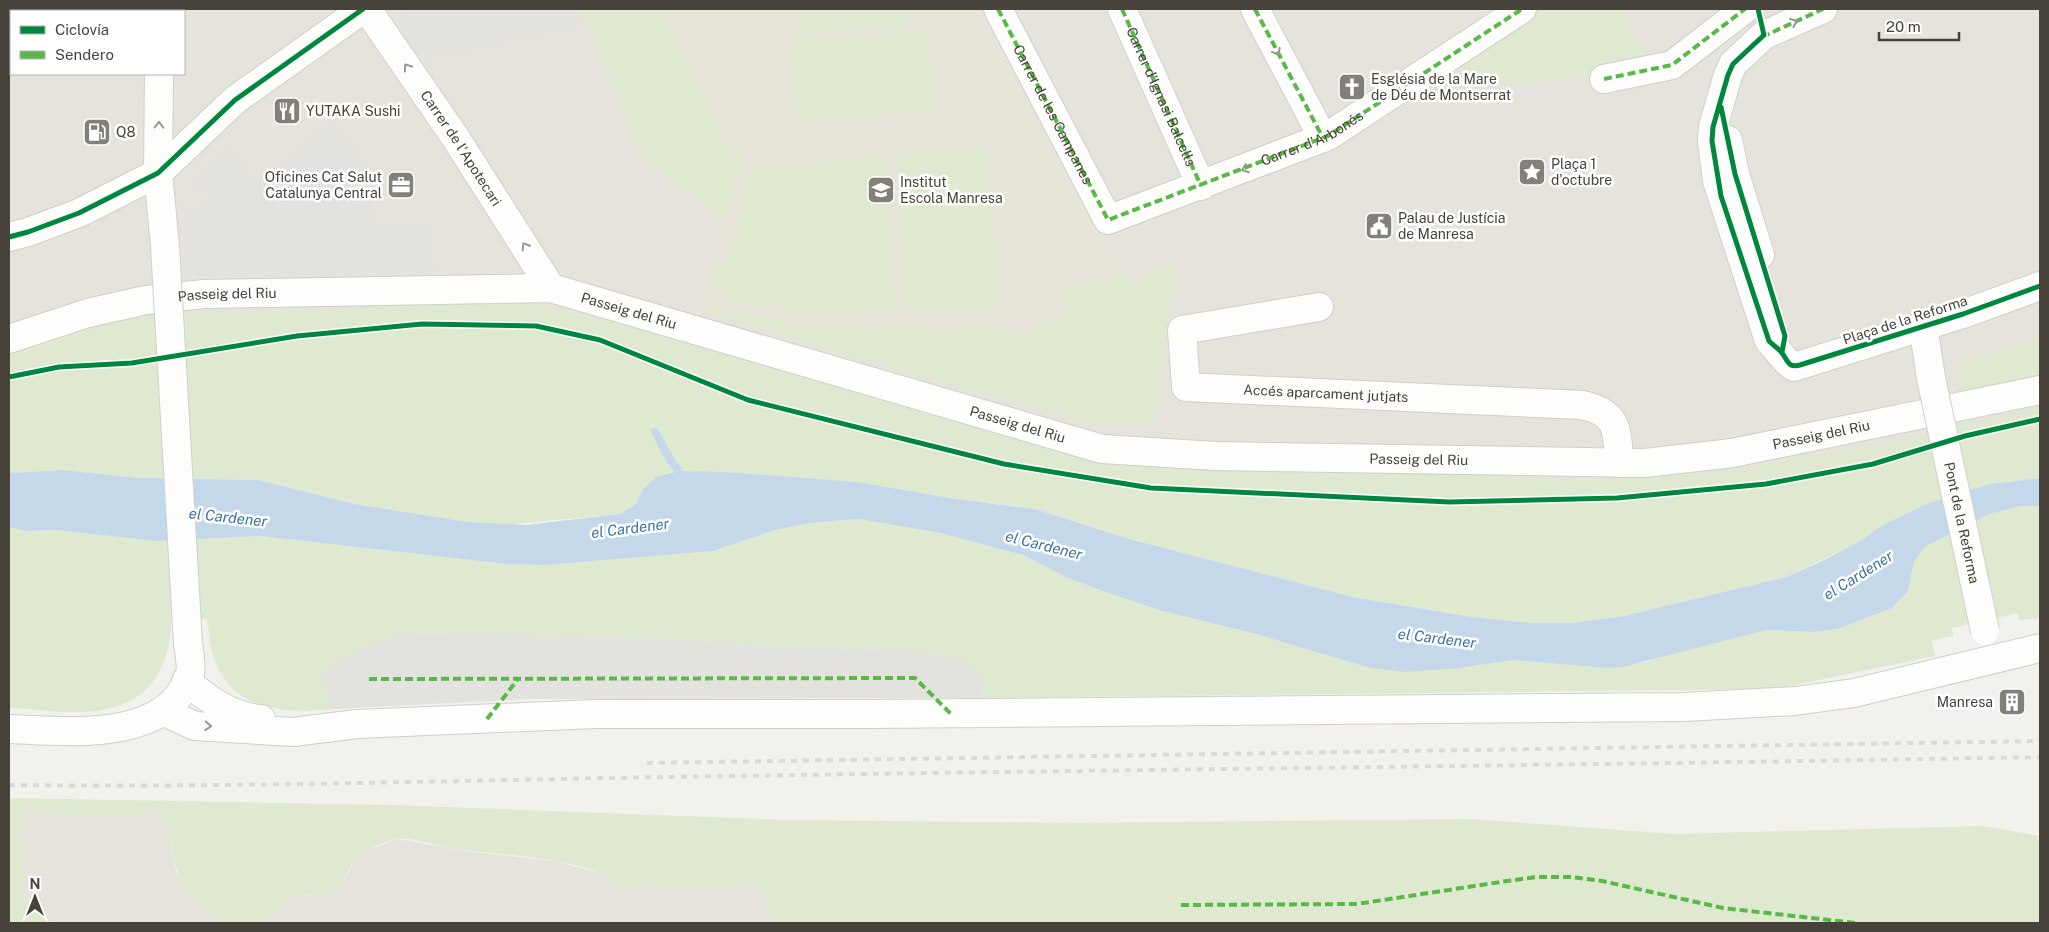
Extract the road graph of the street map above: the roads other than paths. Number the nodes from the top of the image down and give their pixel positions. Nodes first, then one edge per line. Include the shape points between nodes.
1 (363, 9) edge
2 (367, 9) edge
3 (998, 9) edge
4 (1122, 9) edge
5 (1255, 9) edge
6 (1522, 9) edge
7 (1745, 9) edge
8 (1758, 9) edge
9 (1823, 9) edge
10 (1764, 35) junction
11 (159, 75) edge
12 (1604, 79) dead end
13 (1323, 138) junction
14 (158, 173) junction
15 (1201, 186) junction
16 (1108, 220) joint
17 (9, 237) edge
18 (2040, 286) edge
19 (551, 288) junction
20 (1319, 307) dead end
21 (1923, 325) junction
22 (9, 339) edge
23 (2040, 390) edge
24 (1619, 463) junction
25 (2040, 648) edge
26 (1991, 660) junction
27 (186, 681) junction
28 (162, 711) junction
29 (357, 724) junction
30 (9, 729) edge

1 - 14 street via 235,100
19 -> 2 street, Carrer de l'Apotecari via 455,137
3 - 16 street, Carrer de les Campanes
4 - 15 street, Carrer d'Ignasi Balcells
5 -> 13 street
6 - 13 street, Carrer d'Arbonés
7 - 12 street via 1672,65
8 - 10 street
10 -> 9 street, Plaça de la Reforma
10 - 21 street, Plaça de la Reforma via 1733,64 1723,88 1712,141 1717,181 1769,341 1794,367
14 -> 11 street
13 -> 15 street, Carrer d'Arbonés
14 - 17 street via 79,213
14 - 27 street, bridge via 190,673
15 - 16 street, Carrer d'Arbonés
18 - 21 street, Plaça de la Reforma
19 - 22 street, Passeig del Riu via 195,295 146,300 88,313
19 - 24 street, Passeig del Riu via 1102,450 1216,456
20 - 24 street, Accés aparcament jutjats via 1182,330 1186,387 1582,405 1597,408 1611,419
21 - 26 street, Pont de la Reforma, bridge via 1931,378
23 - 24 street, Passeig del Riu via 1732,453
25 - 26 street
26 - 29 street via 1854,693 1795,701 1684,707 596,714
27 - 28 street via 179,694
27 - 29 street via 222,707 256,718
28 -> 29 street via 194,726 293,732
28 - 30 street via 125,727 75,731

